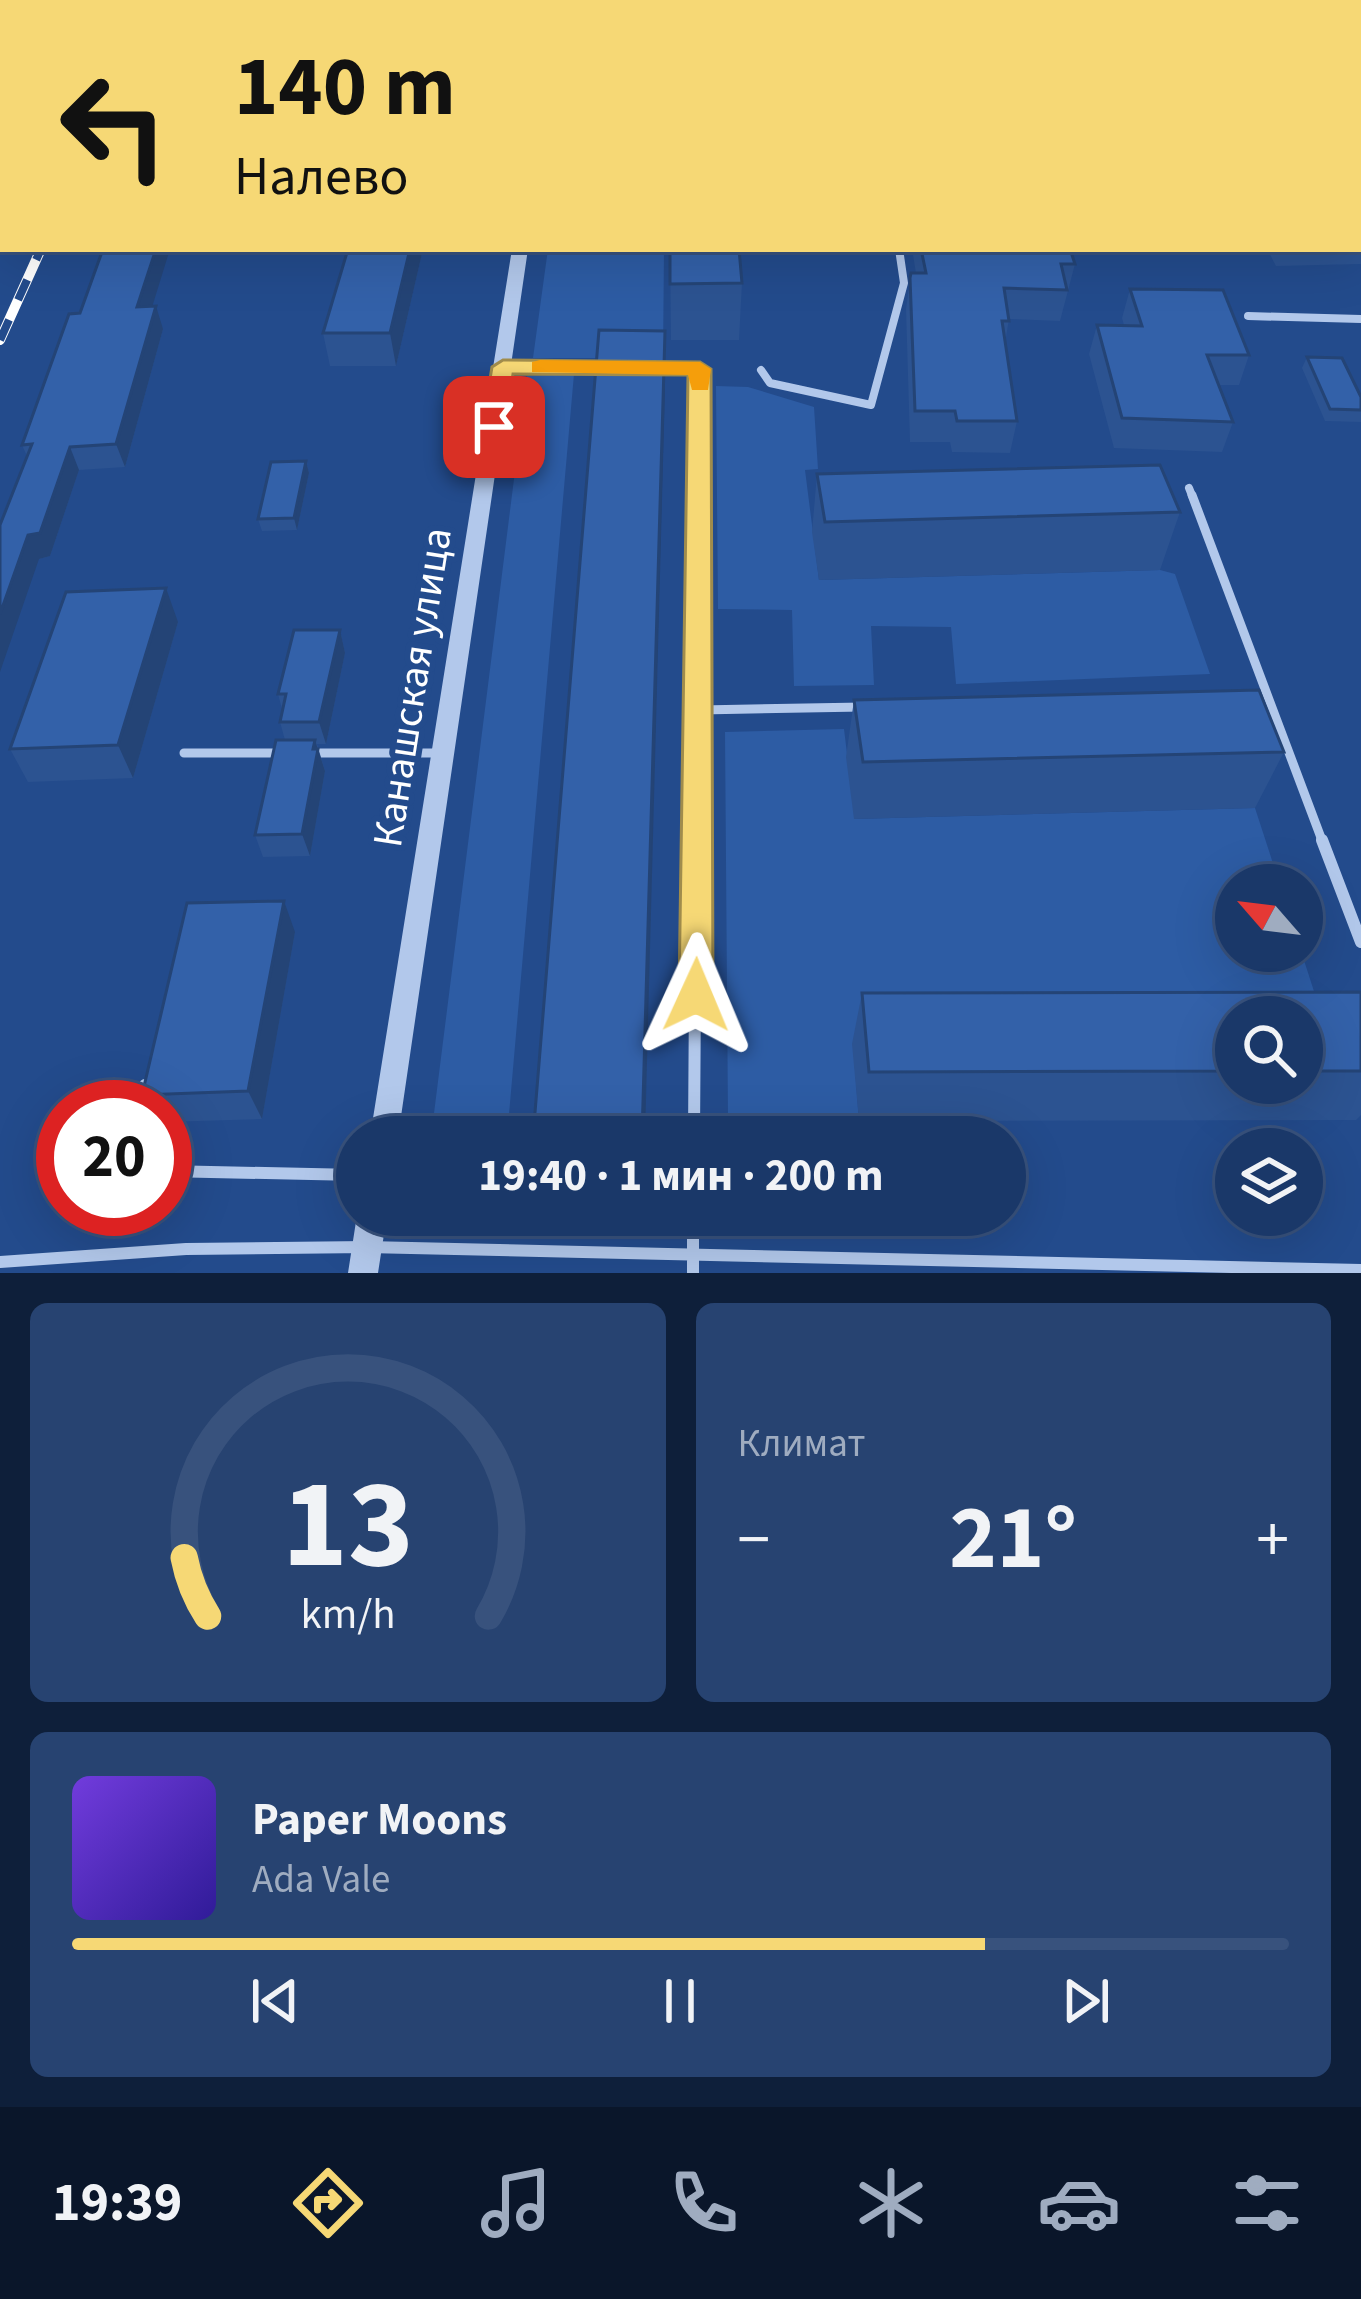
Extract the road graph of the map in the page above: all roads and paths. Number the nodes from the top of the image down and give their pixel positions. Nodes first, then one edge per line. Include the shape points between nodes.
1 (520, 252) edge
2 (899, 252) edge
3 (1248, 316) dead end
4 (1361, 319) edge
5 (503, 367) junction
6 (614, 368) edge
7 (636, 368) edge
8 (761, 370) dead end
9 (1189, 488) dead end
10 (1269, 700) junction
11 (1245, 701) edge
12 (866, 707) edge
13 (700, 710) junction
14 (184, 753) dead end
15 (443, 753) junction
16 (1361, 942) edge
17 (151, 1061) edge
18 (146, 1080) edge
19 (387, 1116) edge
20 (694, 1116) edge
21 (192, 1172) edge
22 (336, 1175) edge
23 (693, 1236) edge
24 (693, 1256) junction
25 (365, 1260) edge
26 (0, 1262) edge
27 (1261, 1270) edge
28 (1361, 1270) edge
29 (693, 1273) edge

1 - 5 street, Канашская улица
2 - 8 lane via 904,283 872,405 770,383
3 - 4 lane
5 - 6 lane
5 - 15 street, Канашская улица
7 - 13 lane via 700,369
9 - 10 lane
10 - 11 lane
10 - 16 lane
12 - 13 lane
13 - 20 lane
14 - 15 lane
15 - 19 street, Канашская улица
17 - 18 lane
21 - 22 lane
23 - 24 lane
24 - 25 lane
24 - 27 lane
24 - 29 lane
25 - 26 lane via 186,1249
27 - 28 lane

